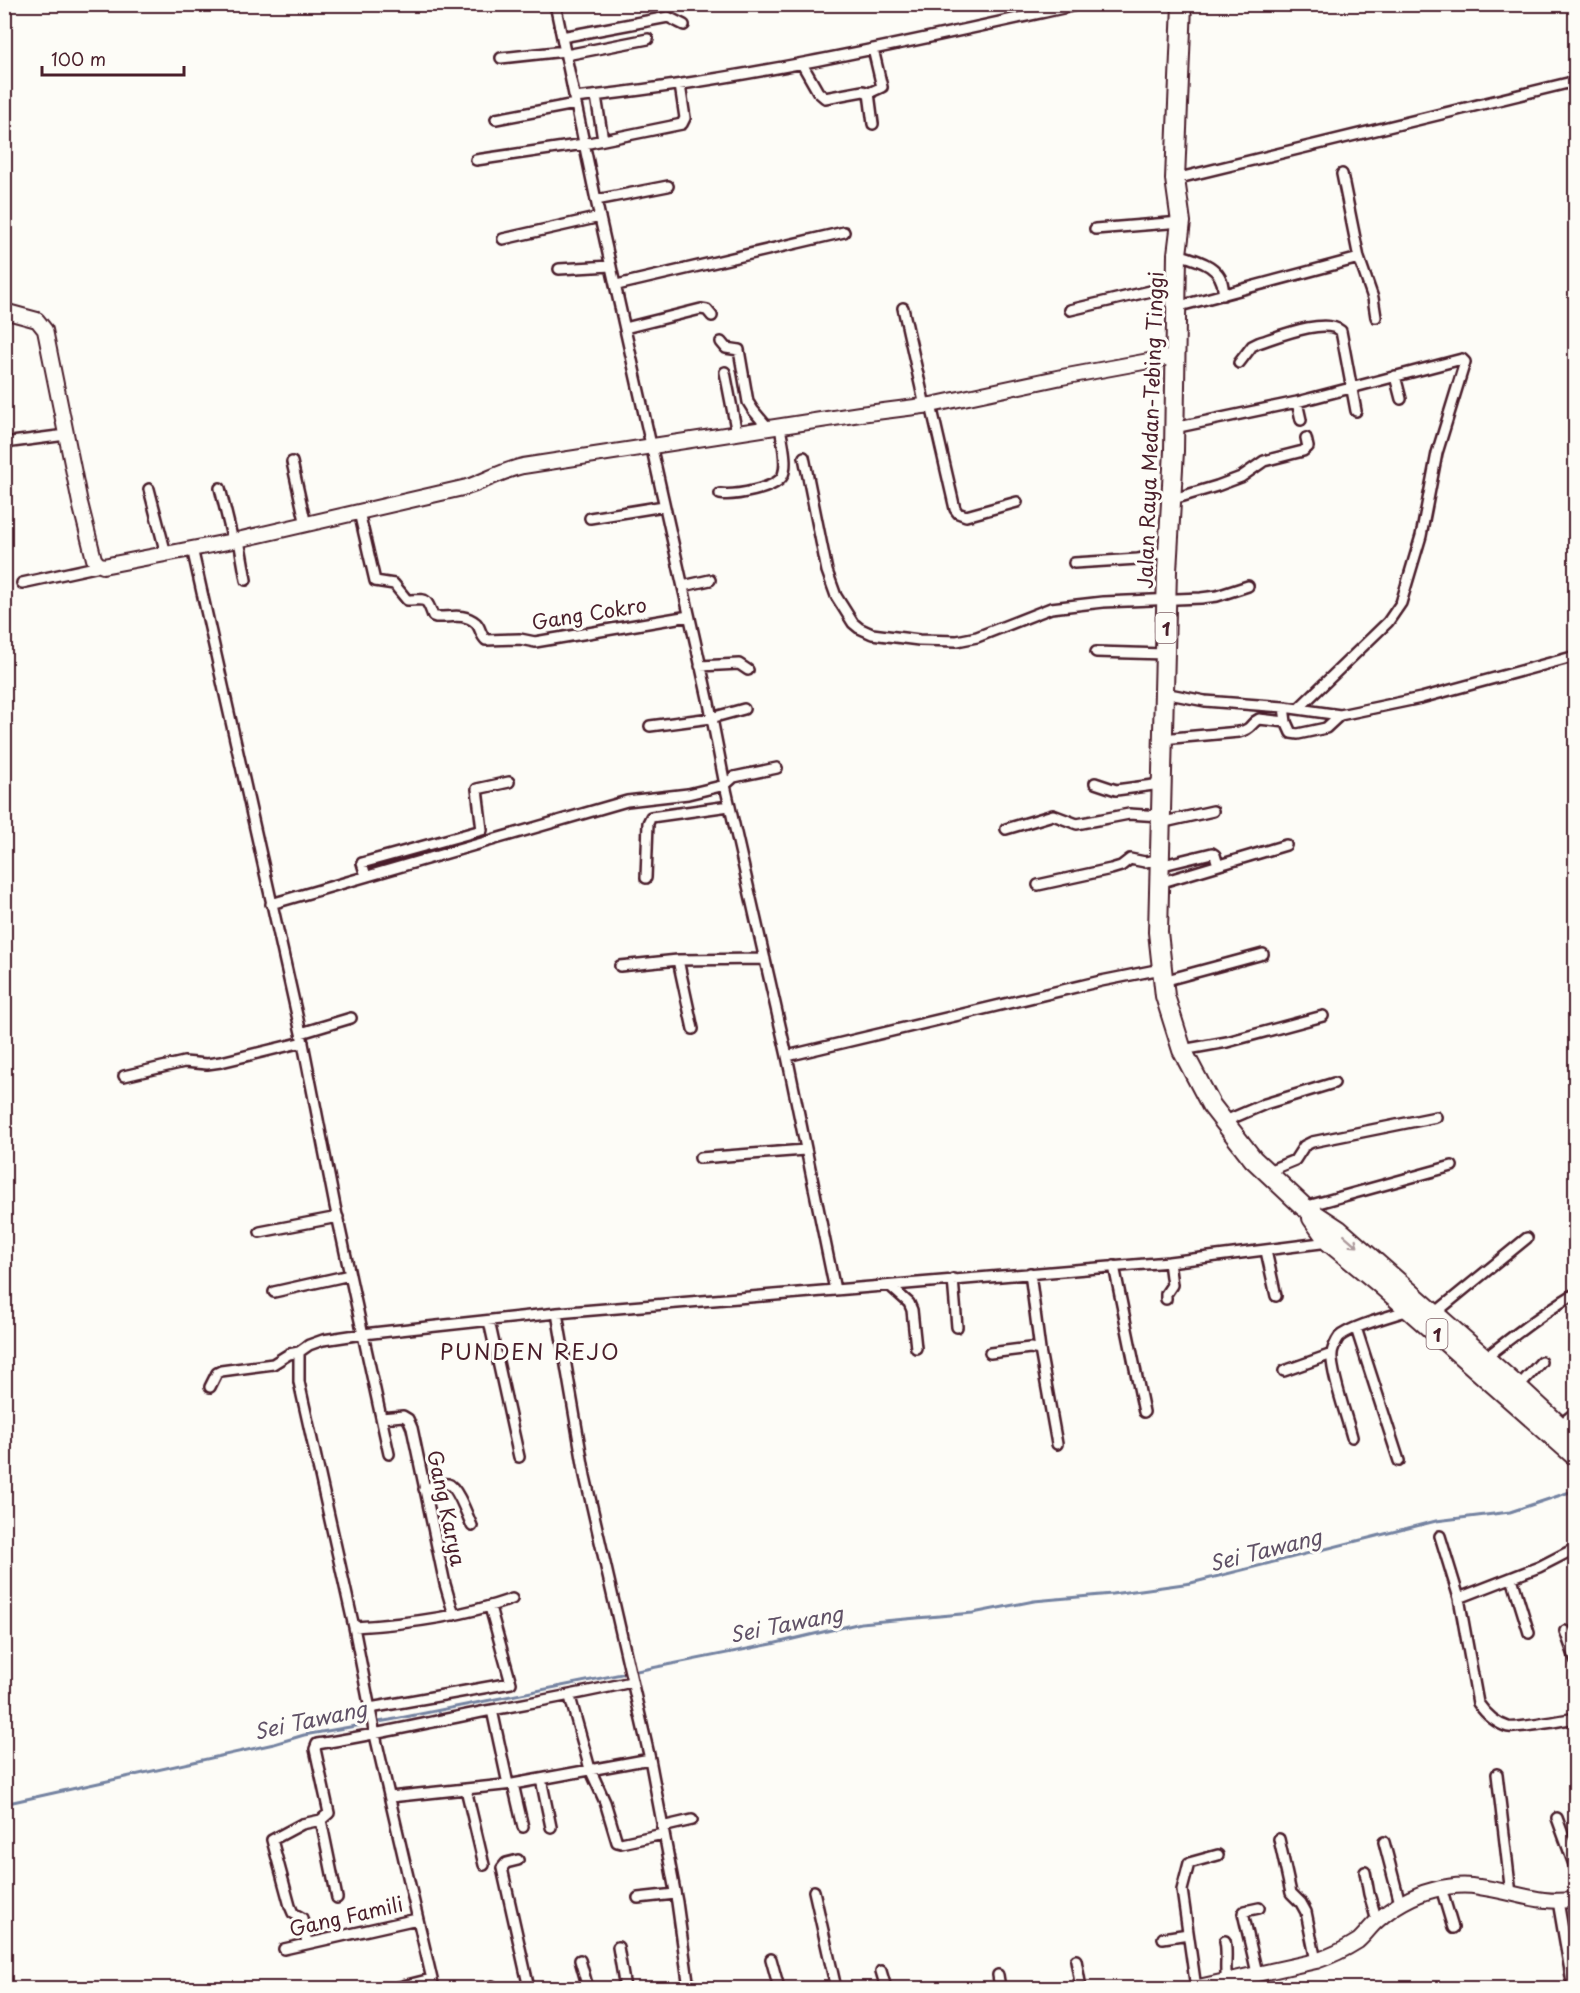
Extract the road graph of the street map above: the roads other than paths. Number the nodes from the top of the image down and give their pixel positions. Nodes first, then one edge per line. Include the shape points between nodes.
1 (555, 4) edge
2 (1081, 4) edge
3 (1182, 4) edge
4 (684, 25) dead end
5 (562, 37) junction
6 (648, 39) dead end
7 (873, 49) junction
8 (565, 53) junction
9 (501, 58) dead end
10 (802, 64) junction
11 (1575, 81) edge
12 (680, 86) junction
13 (869, 93) junction
14 (596, 96) junction
15 (575, 101) junction
16 (496, 119) dead end
17 (873, 124) dead end
18 (603, 140) junction
19 (584, 144) junction
20 (476, 160) dead end
21 (1342, 174) dead end
22 (1175, 179) junction
23 (668, 186) dead end
24 (596, 200) junction
25 (600, 217) junction
26 (1181, 222) junction
27 (1095, 229) dead end
28 (844, 232) dead end
29 (503, 239) dead end
30 (1177, 254) junction
31 (1359, 258) junction
32 (611, 266) junction
33 (559, 269) dead end
34 (617, 285) junction
35 (1176, 285) junction
36 (1223, 296) junction
37 (903, 308) dead end
38 (1176, 308) junction
39 (1070, 310) dead end
40 (4, 311) edge
41 (712, 316) dead end
42 (1376, 317) dead end
43 (625, 328) junction
44 (722, 342) dead end
45 (1176, 356) junction
46 (1239, 363) dead end
47 (725, 372) dead end
48 (1395, 375) junction
49 (1351, 388) junction
50 (1401, 399) dead end
51 (1298, 402) junction
52 (928, 406) junction
53 (1356, 411) dead end
54 (1301, 420) dead end
55 (775, 428) junction
56 (1174, 428) junction
57 (737, 434) junction
58 (66, 435) junction
59 (1306, 438) dead end
60 (4, 443) edge
61 (651, 447) junction
62 (804, 457) dead end
63 (292, 462) dead end
64 (220, 488) dead end
65 (149, 489) dead end
66 (720, 494) dead end
67 (1170, 500) junction
68 (1017, 502) dead end
69 (664, 506) junction
70 (359, 512) junction
71 (590, 518) dead end
72 (306, 525) junction
73 (236, 541) junction
74 (192, 548) junction
75 (1169, 551) junction
76 (165, 554) junction
77 (1074, 563) dead end
78 (100, 566) junction
79 (246, 580) dead end
80 (710, 580) dead end
81 (22, 584) dead end
82 (683, 586) junction
83 (1248, 586) dead end
84 (1167, 600) junction
85 (689, 616) junction
86 (1096, 652) dead end
87 (1165, 654) junction
88 (1575, 656) edge
89 (700, 666) junction
90 (748, 670) dead end
91 (1164, 693) junction
92 (744, 709) dead end
93 (1298, 709) junction
94 (1285, 714) junction
95 (1340, 715) junction
96 (711, 718) junction
97 (650, 726) dead end
98 (1162, 740) junction
99 (777, 768) dead end
100 (509, 782) dead end
101 (1095, 783) dead end
102 (1161, 784) junction
103 (725, 785) junction
104 (729, 806) junction
105 (1214, 811) dead end
106 (1160, 820) junction
107 (1006, 829) dead end
108 (1286, 845) dead end
109 (1218, 865) junction
110 (1159, 870) junction
111 (366, 876) junction
112 (646, 878) dead end
113 (1038, 885) dead end
114 (271, 904) junction
115 (1263, 954) dead end
116 (765, 959) junction
117 (678, 960) junction
118 (620, 966) dead end
119 (1162, 975) junction
120 (1323, 1016) dead end
121 (351, 1018) dead end
122 (693, 1029) dead end
123 (302, 1037) junction
124 (1182, 1050) junction
125 (788, 1056) junction
126 (124, 1076) dead end
127 (1334, 1083) dead end
128 (1436, 1117) dead end
129 (1223, 1122) junction
130 (806, 1150) junction
131 (700, 1158) dead end
132 (1452, 1166) dead end
133 (1266, 1172) junction
134 (1304, 1207) junction
135 (338, 1217) junction
136 (260, 1232) dead end
137 (1527, 1238) dead end
138 (1329, 1242) junction
139 (1266, 1251) junction
140 (1169, 1262) junction
141 (1114, 1266) junction
142 (1030, 1273) junction
143 (350, 1275) junction
144 (953, 1279) junction
145 (890, 1286) junction
146 (835, 1290) junction
147 (274, 1292) dead end
148 (1575, 1293) edge
149 (1276, 1296) dead end
150 (1166, 1299) dead end
151 (1409, 1310) junction
152 (557, 1313) junction
153 (1434, 1314) junction
154 (489, 1321) junction
155 (957, 1327) dead end
156 (1356, 1328) junction
157 (363, 1334) junction
158 (916, 1348) dead end
159 (1040, 1350) junction
160 (299, 1352) junction
161 (990, 1353) dead end
162 (1332, 1354) junction
163 (1484, 1359) junction
164 (1541, 1362) dead end
165 (1284, 1371) dead end
166 (1518, 1387) junction
167 (210, 1388) dead end
168 (1144, 1412) dead end
169 (1575, 1412) edge
170 (382, 1418) junction
171 (1560, 1425) junction
172 (1352, 1437) dead end
173 (1575, 1441) edge
174 (1057, 1444) dead end
175 (389, 1454) dead end
176 (519, 1457) dead end
177 (1575, 1457) edge
178 (1399, 1461) dead end
179 (424, 1489) junction
180 (472, 1526) dead end
181 (1440, 1536) dead end
182 (1575, 1548) edge
183 (1512, 1578) junction
184 (1459, 1598) junction
185 (512, 1599) dead end
186 (490, 1607) junction
187 (454, 1615) junction
188 (354, 1627) junction
189 (1565, 1631) dead end
190 (1529, 1633) dead end
191 (1575, 1661) edge
192 (631, 1679) junction
193 (570, 1696) junction
194 (370, 1709) junction
195 (492, 1710) junction
196 (1575, 1718) edge
197 (375, 1734) junction
198 (650, 1759) junction
199 (590, 1769) junction
200 (1497, 1773) dead end
201 (541, 1779) junction
202 (511, 1784) junction
203 (465, 1789) junction
204 (390, 1797) junction
205 (1557, 1818) dead end
206 (321, 1820) junction
207 (692, 1820) dead end
208 (523, 1827) dead end
209 (551, 1827) dead end
210 (663, 1831) junction
211 (1279, 1839) dead end
212 (1384, 1842) dead end
213 (1218, 1855) dead end
214 (518, 1860) dead end
215 (484, 1865) dead end
216 (1575, 1870) edge
217 (1365, 1872) dead end
218 (1441, 1888) junction
219 (814, 1891) dead end
220 (675, 1894) junction
221 (1511, 1894) junction
222 (338, 1898) dead end
223 (638, 1898) dead end
224 (1575, 1899) edge
225 (1558, 1901) junction
226 (1400, 1903) junction
227 (1259, 1908) dead end
228 (417, 1919) junction
229 (1377, 1921) junction
230 (1453, 1928) dead end
231 (1188, 1934) junction
232 (1163, 1938) dead end
233 (1225, 1941) dead end
234 (307, 1943) junction
235 (618, 1947) dead end
236 (284, 1949) dead end
237 (771, 1959) dead end
238 (580, 1960) dead end
239 (1076, 1960) dead end
240 (1316, 1961) junction
241 (881, 1971) dead end
242 (1257, 1973) junction
243 (998, 1975) dead end
244 (1227, 1980) junction
245 (432, 1984) edge
246 (1195, 1988) edge
247 (395, 1989) edge
248 (529, 1989) edge
249 (588, 1989) edge
250 (625, 1989) edge
251 (689, 1989) edge
252 (779, 1989) edge
253 (836, 1989) edge
254 (886, 1989) edge
255 (1000, 1989) edge
256 (1081, 1989) edge
257 (1573, 1989) edge

1 - 5 street
2 - 7 street
3 - 22 highway, Jalan Raya Medan-Tebing Tinggi / 1
4 - 5 street via 668,17
5 - 8 street
6 - 8 street
7 - 10 street
7 - 13 street via 882,87
8 - 9 street
8 - 15 street
10 - 12 street
10 - 13 street via 825,98
11 - 22 street
12 - 14 street
12 - 18 street via 685,118 682,124
13 - 17 street
14 - 15 street
14 - 18 street
15 - 16 street
15 - 19 street
18 - 19 street
19 - 20 street
19 - 24 street
21 - 31 street
22 - 26 highway, Jalan Raya Medan-Tebing Tinggi / 1
23 - 24 street
24 - 25 street
25 - 29 street
25 - 32 street
26 - 27 street
26 - 30 highway, Jalan Raya Medan-Tebing Tinggi / 1
28 - 34 street
30 - 35 highway, Jalan Raya Medan-Tebing Tinggi / 1
30 - 36 street via 1205,262 1220,277
31 - 36 street
31 - 42 street
32 - 33 street
32 - 34 street
34 - 43 street
35 - 38 highway, Jalan Raya Medan-Tebing Tinggi / 1
35 - 39 street
36 - 38 street
37 - 52 street
38 - 45 highway, Jalan Raya Medan-Tebing Tinggi / 1
40 - 58 street via 42,325
41 - 43 street via 701,309
43 - 61 street
44 - 55 street via 726,348 739,350 748,402
45 - 52 street
45 - 56 highway, Jalan Raya Medan-Tebing Tinggi / 1
46 - 49 street via 1258,343 1330,325 1341,331
47 - 57 street
48 - 49 street
48 - 50 street
48 - 93 street via 1462,359 1465,362 1437,453 1421,536 1401,603 1388,622
49 - 51 street
49 - 53 street
51 - 54 street
51 - 56 street
52 - 55 street
52 - 68 street via 958,513 966,516
55 - 57 street
55 - 66 street via 784,462 781,478 767,487
56 - 67 highway, Jalan Raya Medan-Tebing Tinggi / 1
57 - 61 street
58 - 60 street
58 - 78 street via 94,559
59 - 67 street via 1308,447 1303,451 1264,461 1241,477
61 - 69 street
61 - 70 street via 523,466 467,487
62 - 84 street via 827,571 836,596 853,623 872,634 957,641 1051,608
63 - 72 street
64 - 73 street
65 - 76 street
67 - 75 highway, Jalan Raya Medan-Tebing Tinggi / 1
69 - 71 street
69 - 82 street
70 - 72 street
70 - 85 street, Gang Cokro via 375,581 394,584 407,600 426,600 436,617 456,615 470,619 486,640 535,642
72 - 73 street
73 - 74 street
73 - 79 street
74 - 76 street
74 - 114 street
75 - 77 street via 1138,560
75 - 84 highway, Jalan Raya Medan-Tebing Tinggi / 1
76 - 78 street
78 - 81 street
80 - 82 street
82 - 85 street
83 - 84 street via 1216,596
84 - 87 highway, Jalan Raya Medan-Tebing Tinggi / 1
85 - 89 street
86 - 87 street
87 - 91 highway, Jalan Raya Medan-Tebing Tinggi / 1
88 - 95 street via 1421,698
89 - 90 street via 734,663
89 - 96 street
91 - 94 street
91 - 98 highway, Jalan Raya Medan-Tebing Tinggi / 1
92 - 96 street
93 - 94 street
93 - 95 street
94 - 95 street via 1288,731 1294,735 1326,728
94 - 98 street via 1259,719 1249,730
96 - 97 street
96 - 103 street
98 - 102 highway, Jalan Raya Medan-Tebing Tinggi / 1
99 - 103 street via 734,777
100 - 111 street via 477,789 482,830 362,863
101 - 102 street via 1116,790
102 - 106 highway, Jalan Raya Medan-Tebing Tinggi / 1
103 - 104 street
103 - 111 street via 627,801
104 - 112 street via 651,817
104 - 116 street
105 - 106 street
106 - 107 street via 1130,814 1077,824 1045,815
106 - 110 highway, Jalan Raya Medan-Tebing Tinggi / 1
108 - 109 street
109 - 110 street
109 - 110 street via 1212,853
110 - 113 street via 1130,859 1121,866
110 - 119 highway, Jalan Raya Medan-Tebing Tinggi / 1
111 - 114 street
114 - 123 street
115 - 119 street
116 - 117 street
116 - 125 street
117 - 118 street
117 - 122 street
119 - 124 highway, Jalan Raya Medan-Tebing Tinggi / 1
119 - 125 street via 1101,981
120 - 124 street
121 - 123 street
123 - 126 street via 236,1059 207,1064 184,1062
123 - 135 street
124 - 129 highway, Jalan Raya Medan-Tebing Tinggi / 1
125 - 130 street
127 - 129 street
128 - 133 street via 1312,1142 1304,1146 1295,1160
129 - 133 highway, Jalan Raya Medan-Tebing Tinggi / 1
130 - 131 street
130 - 146 street
132 - 134 street
133 - 134 highway, Jalan Raya Medan-Tebing Tinggi / 1
134 - 138 highway, Jalan Raya Medan-Tebing Tinggi / 1
134 -> 153 highway, Jalan Raya Medan-Tebing Tinggi / 1 via 1339,1230
135 - 136 street
135 - 143 street
137 - 153 street
138 - 139 street
138 - 151 highway, Jalan Raya Medan-Tebing Tinggi / 1
139 - 140 street
139 - 149 street
140 - 141 street
140 - 150 street via 1172,1285
141 - 142 street
141 - 168 street
142 - 144 street
142 - 159 street
143 - 147 street
143 - 157 street
144 - 145 street
144 - 155 street
145 - 146 street
145 - 158 street via 912,1310
146 - 152 street
148 - 163 street
151 - 156 street
151 - 177 highway, Jalan Raya Medan-Tebing Tinggi / 1
152 - 154 street
152 - 192 street via 585,1476
153 - 163 highway, Jalan Raya Medan-Tebing Tinggi / 1
154 - 157 street
154 - 176 street
156 - 162 street via 1340,1336
156 - 178 street
157 - 160 street via 323,1340
157 - 170 street
159 - 161 street
159 - 174 street
160 - 167 street via 273,1364 217,1372
160 - 188 street via 299,1382
162 - 165 street
162 - 172 street
163 - 166 highway, Jalan Raya Medan-Tebing Tinggi / 1
164 - 166 street
166 - 171 highway, Jalan Raya Medan-Tebing Tinggi / 1
169 - 171 street
170 - 175 street
170 - 179 street, Gang Karya via 408,1419
171 - 173 highway, Jalan Raya Medan-Tebing Tinggi / 1
179 - 180 street via 451,1486
179 - 187 street, Gang Karya
181 - 184 street
182 - 183 street
183 - 184 street
183 - 190 street
184 - 196 street via 1478,1703 1487,1715 1509,1728
185 - 186 street
186 - 187 street
186 - 194 street via 511,1683
187 - 188 street
188 - 194 street
189 - 191 street
192 - 193 street
192 - 198 street
193 - 195 street
193 - 199 street
194 - 197 street
195 - 197 street
195 - 202 street
197 - 204 street
197 - 206 street via 315,1746 329,1813
198 - 199 street
198 - 210 street
199 - 201 street
199 - 210 street via 617,1842
200 - 221 street
201 - 202 street
201 - 209 street
202 - 203 street
202 - 208 street
203 - 204 street
203 - 215 street
204 - 228 street
205 - 216 street
206 - 222 street
206 - 234 street via 302,1824 272,1840 290,1906 302,1918
207 - 210 street
210 - 220 street
211 - 240 street via 1291,1893 1305,1912
212 - 226 street
213 - 231 street via 1187,1865 1182,1890
214 - 248 street via 502,1868
217 - 229 street
218 - 221 street via 1479,1886
218 - 226 street
218 - 230 street
219 - 253 street
220 - 223 street
220 - 251 street
221 - 225 street
224 - 225 street
225 - 257 street
226 - 229 street
227 - 242 street via 1243,1914
228 - 234 street, Gang Famili
228 - 245 street
229 - 240 street via 1343,1951
231 - 232 street
231 - 246 street
233 - 244 street
234 - 236 street, Gang Famili
235 - 250 street
237 - 252 street
238 - 249 street
239 - 256 street
240 - 242 street
241 - 254 street
242 - 244 street
243 - 255 street
244 - 246 street
245 - 247 street

